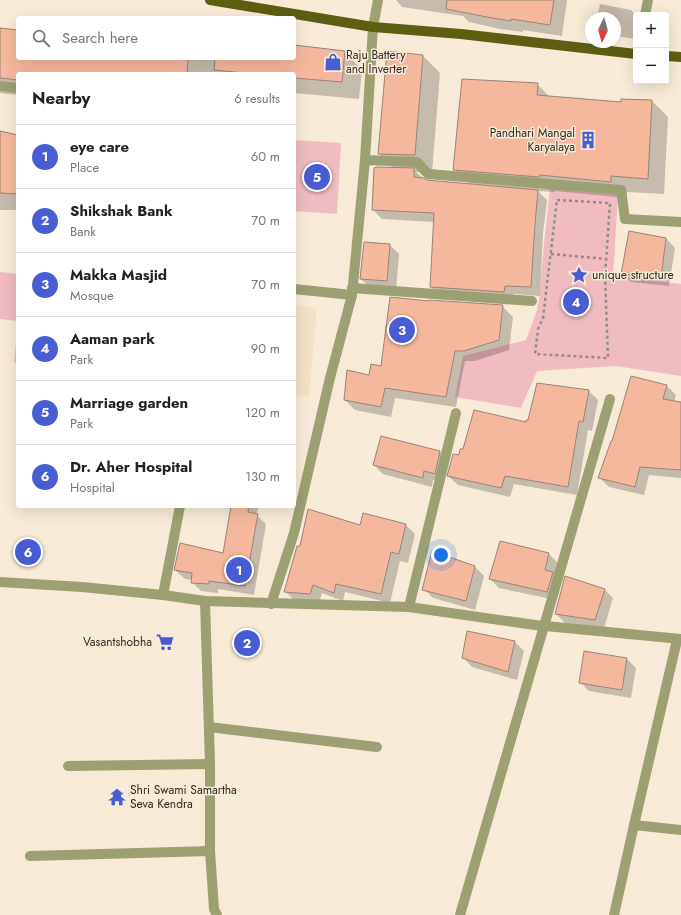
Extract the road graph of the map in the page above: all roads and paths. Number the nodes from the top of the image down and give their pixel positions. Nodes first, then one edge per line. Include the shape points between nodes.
1 (210, 0) edge
2 (378, 0) edge
3 (648, 0) edge
4 (646, 12) edge
5 (373, 27) junction
6 (633, 54) edge
7 (669, 56) edge
8 (681, 57) edge
9 (0, 86) edge
10 (16, 88) edge
11 (365, 160) junction
12 (681, 222) edge
13 (551, 254) junction
14 (606, 259) junction
15 (296, 289) edge
16 (352, 291) junction
17 (532, 301) dead end
18 (610, 399) dead end
19 (456, 413) dead end
20 (180, 508) edge
21 (0, 582) edge
22 (163, 595) junction
23 (205, 601) junction
24 (271, 604) junction
25 (410, 607) junction
26 (544, 626) junction
27 (679, 639) edge
28 (209, 727) junction
29 (377, 747) dead end
30 (210, 764) junction
31 (68, 766) dead end
32 (634, 825) junction
33 (681, 830) edge
34 (210, 851) junction
35 (30, 856) dead end
36 (217, 913) edge
37 (460, 915) edge
38 (614, 915) edge

1 - 5 main road
2 - 5 street
3 - 4 street
5 - 6 main road via 461,34
5 - 11 street
7 - 8 main road
9 - 10 street
11 - 12 street via 417,162 428,174 621,190 625,219
11 - 16 street
13 - 14 path
13 - 14 path via 557,200 610,203
13 - 14 path via 543,318 538,329 534,354 608,358
15 - 16 street
16 - 17 street
16 - 24 street via 294,533
18 - 26 street
19 - 25 street
20 - 22 street
21 - 22 street
22 - 23 street
23 - 24 street
23 - 28 street
24 - 25 street
25 - 26 street
26 - 27 street
26 - 37 street
27 - 32 street
28 - 29 street
28 - 30 street
30 - 31 street
30 - 34 street
32 - 33 street
32 - 38 street
34 - 35 street
34 - 36 street

